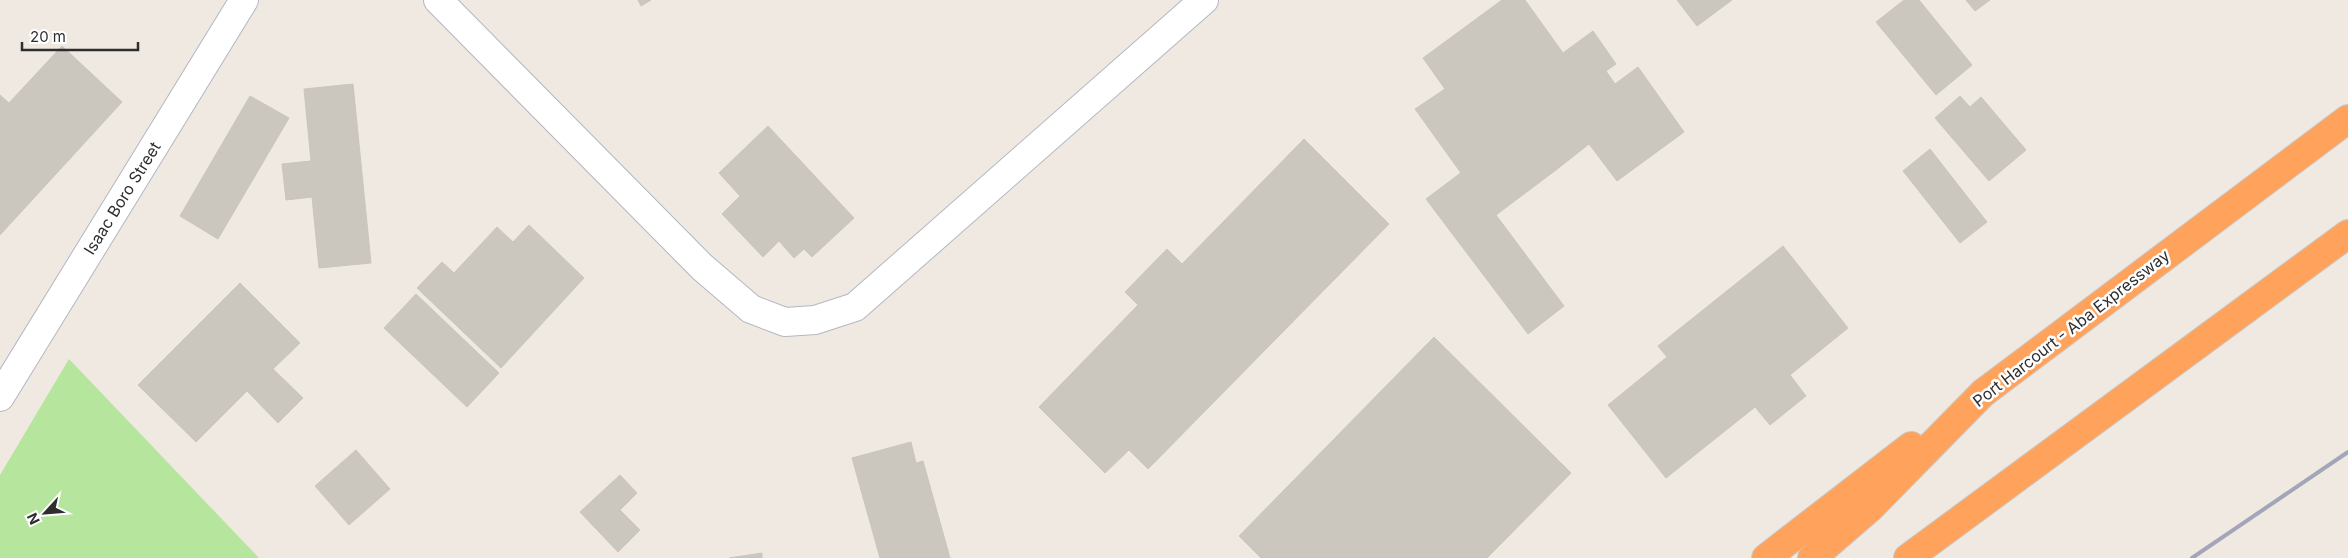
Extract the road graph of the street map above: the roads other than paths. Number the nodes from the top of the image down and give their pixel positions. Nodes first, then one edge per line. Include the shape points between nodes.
1 (244, 0) edge
2 (438, 0) edge
3 (1204, 0) edge
4 (2348, 119) edge
5 (2348, 234) edge
6 (1982, 393) junction
7 (0, 397) edge
8 (1958, 519) junction
9 (1766, 558) edge
10 (1812, 558) edge
11 (1908, 558) edge
12 (1923, 558) edge

1 - 7 street, Isaac Boro Street
2 - 3 street via 702,268 751,309 785,322 815,320 855,307
4 - 6 highway, Port Harcourt - Aba Expressway
5 - 8 highway
6 - 9 highway
6 - 10 highway, Port Harcourt - Aba Expressway via 1869,509
8 - 11 highway
8 - 12 highway

